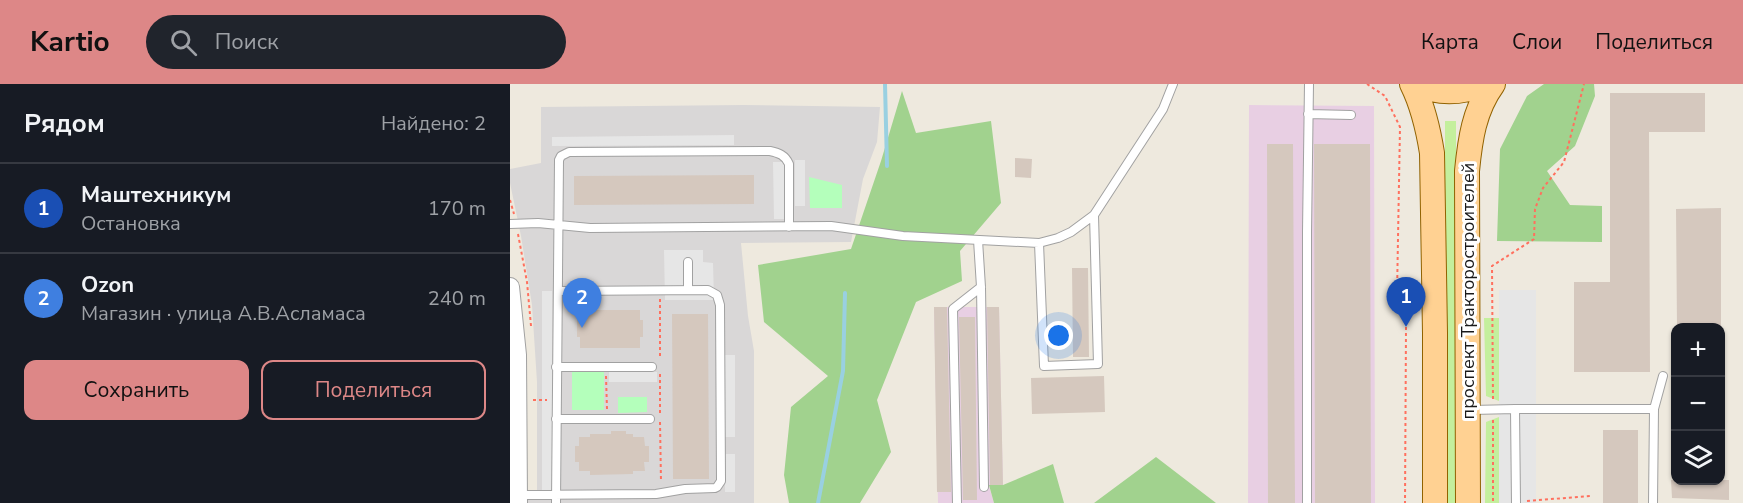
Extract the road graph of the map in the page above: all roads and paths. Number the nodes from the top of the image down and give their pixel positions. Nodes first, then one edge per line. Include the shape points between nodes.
1 (1173, 84) edge
2 (1309, 84) edge
3 (1367, 84) edge
4 (1412, 84) edge
5 (1417, 84) edge
6 (1485, 84) edge
7 (1494, 84) edge
8 (1584, 84) edge
9 (1308, 114) junction
10 (1351, 115) dead end
11 (1094, 216) junction
12 (510, 224) edge
13 (558, 225) junction
14 (789, 227) junction
15 (978, 240) junction
16 (1039, 243) junction
17 (688, 262) dead end
18 (510, 287) edge
19 (981, 287) junction
20 (659, 290) junction
21 (688, 290) junction
22 (558, 291) junction
23 (1405, 310) junction
24 (1410, 310) dead end
25 (513, 355) edge
26 (556, 367) junction
27 (606, 367) junction
28 (652, 367) dead end
29 (1663, 376) dead end
30 (533, 400) dead end
31 (556, 400) junction
32 (1493, 405) dead end
33 (1515, 409) junction
34 (1654, 409) junction
35 (1468, 410) junction
36 (1493, 417) dead end
37 (556, 419) junction
38 (607, 419) junction
39 (650, 419) dead end
40 (984, 487) dead end
41 (661, 494) junction
42 (1590, 496) dead end
43 (518, 499) edge
44 (556, 499) edge
45 (1516, 502) edge
46 (957, 503) edge
47 (1307, 503) edge
48 (1405, 503) edge
49 (1435, 503) edge
50 (1468, 503) edge
51 (1494, 503) edge
52 (1653, 503) edge

1 - 11 lane via 1162,109
2 - 9 lane
3 - 23 path via 1385,96 1400,127 1397,294
4 - 49 main road, проспект Тракторостроителей via 1429,129 1432,153
5 - 6 main road via 1448,93 1469,91
7 - 35 main road, проспект Тракторостроителей via 1477,113 1467,171
8 - 32 path via 1564,162 1543,188 1535,209 1534,239 1492,266
9 - 10 lane
9 - 47 lane
11 - 16 lane via 1071,232
11 - 16 lane via 1098,364 1044,366
12 - 13 lane
13 - 14 lane
13 - 14 lane via 559,160 566,152 770,151 781,154 789,164
13 - 22 lane
14 - 15 lane via 839,227 903,236
15 - 16 lane
15 - 19 lane
17 - 21 lane
18 - 25 street
19 - 40 lane
19 - 46 lane via 953,309
20 - 21 lane
20 - 22 lane
20 - 41 path
21 - 41 lane via 708,290 719,299 720,481 715,488
22 - 26 lane
23 - 24 path
23 - 48 path
25 - 43 street
26 - 27 lane
26 - 31 lane
27 - 28 lane
27 - 38 path
29 - 34 lane
30 - 31 path
31 - 37 lane
33 - 34 lane
33 - 35 lane
33 - 45 lane
34 - 52 lane
35 - 50 main road, проспект Тракторостроителей
36 - 51 path
37 - 38 lane
37 - 44 lane
38 - 39 lane
41 - 44 lane
42 - 45 path
43 - 44 lane

